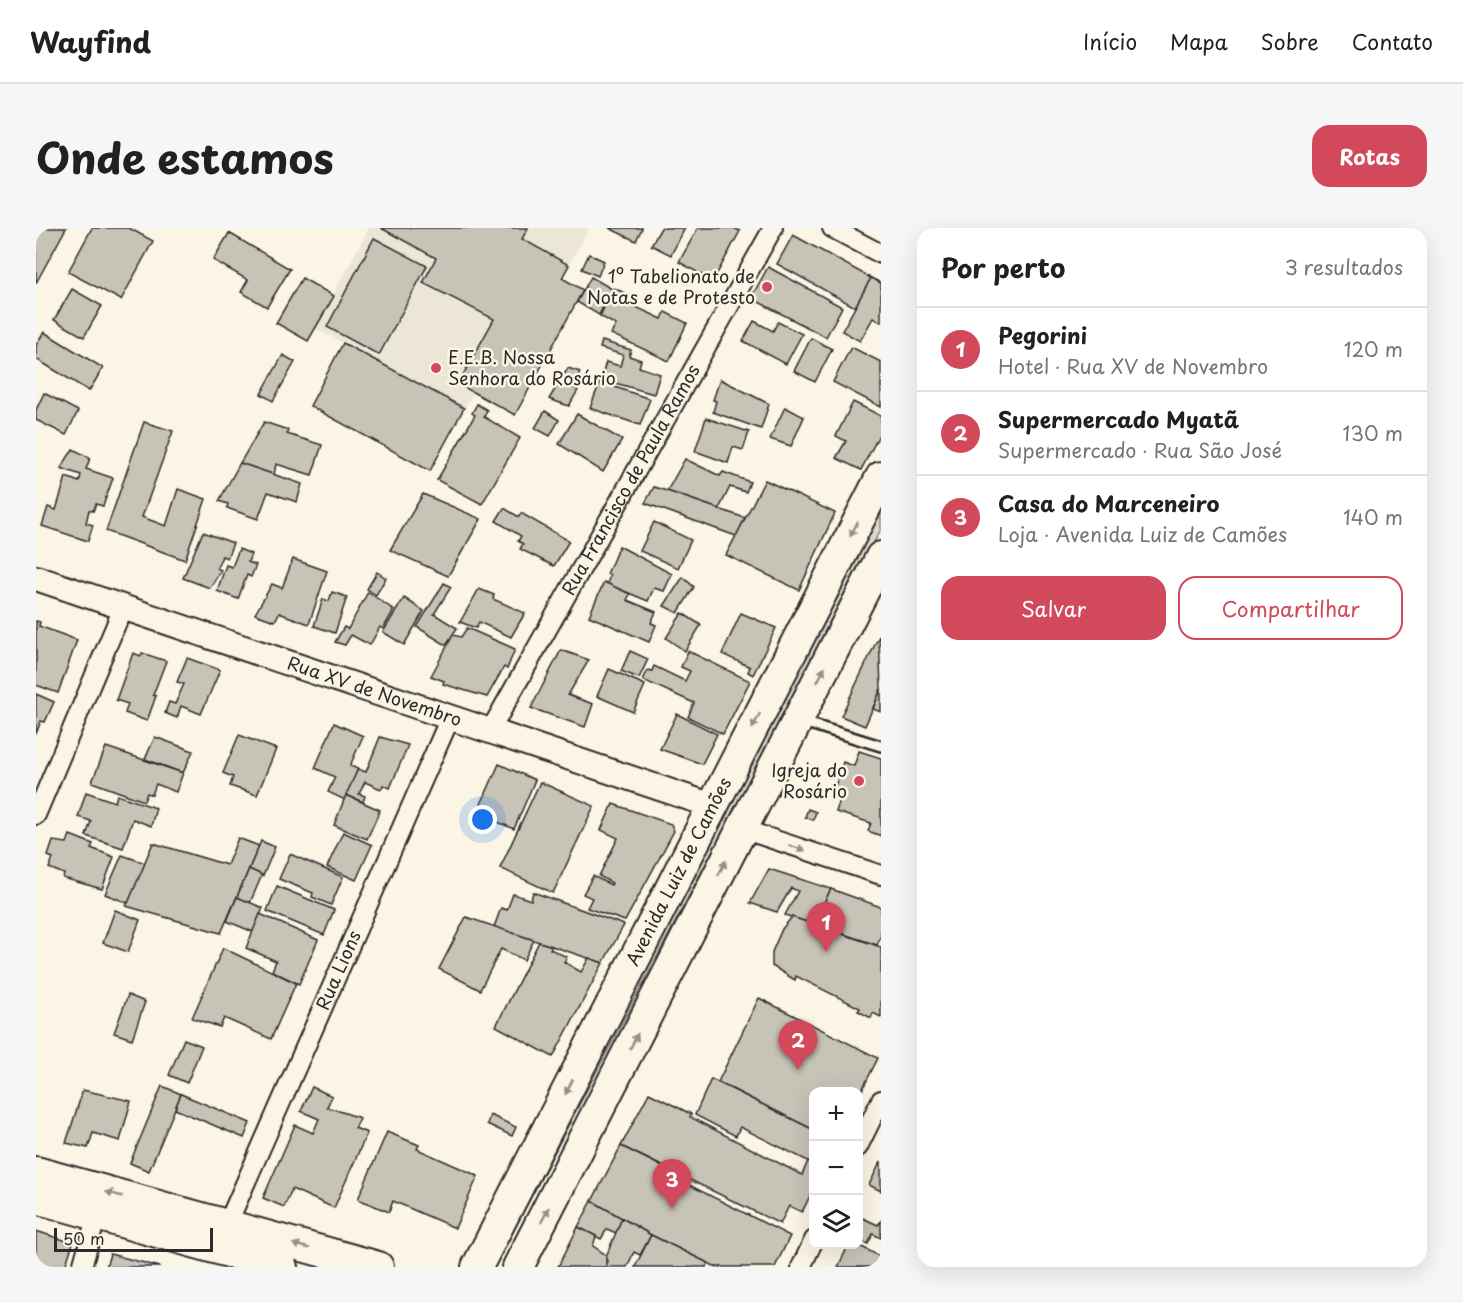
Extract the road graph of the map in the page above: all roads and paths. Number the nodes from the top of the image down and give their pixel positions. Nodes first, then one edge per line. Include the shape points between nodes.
1 (773, 228) edge
2 (832, 228) edge
3 (881, 254) edge
4 (881, 477) edge
5 (881, 557) edge
6 (36, 578) edge
7 (123, 608) junction
8 (450, 718) junction
9 (798, 720) junction
10 (490, 731) junction
11 (881, 746) edge
12 (712, 806) junction
13 (36, 815) edge
14 (742, 829) junction
15 (881, 875) edge
16 (881, 1100) edge
17 (861, 1141) edge
18 (36, 1172) edge
19 (36, 1198) edge
20 (97, 1215) junction
21 (227, 1225) junction
22 (809, 1249) edge
23 (82, 1267) edge
24 (282, 1267) edge
25 (378, 1267) edge
26 (477, 1267) edge
27 (518, 1267) edge
28 (801, 1267) edge

1 - 10 street, Rua Francisco de Paula Ramos
2 - 3 street
4 -> 12 main road, Avenida Luiz de Camões
9 -> 5 main road, Avenida Luiz de Camões
6 - 7 street, Rua XV de Novembro
7 - 8 street, Rua XV de Novembro
7 - 13 street
8 - 10 street, Rua XV de Novembro
8 - 21 street, Rua Lions
9 - 11 lane
9 - 14 main road, Avenida Luiz de Camões
10 - 12 street, Rua XV de Novembro
12 -> 26 main road, Avenida Luiz de Camões
14 -> 15 street
27 -> 14 main road, Avenida Luiz de Camões
16 - 17 street
21 -> 18 main road
19 - 20 main road
20 - 23 street
20 - 24 main road
25 -> 21 main road
22 - 28 street

